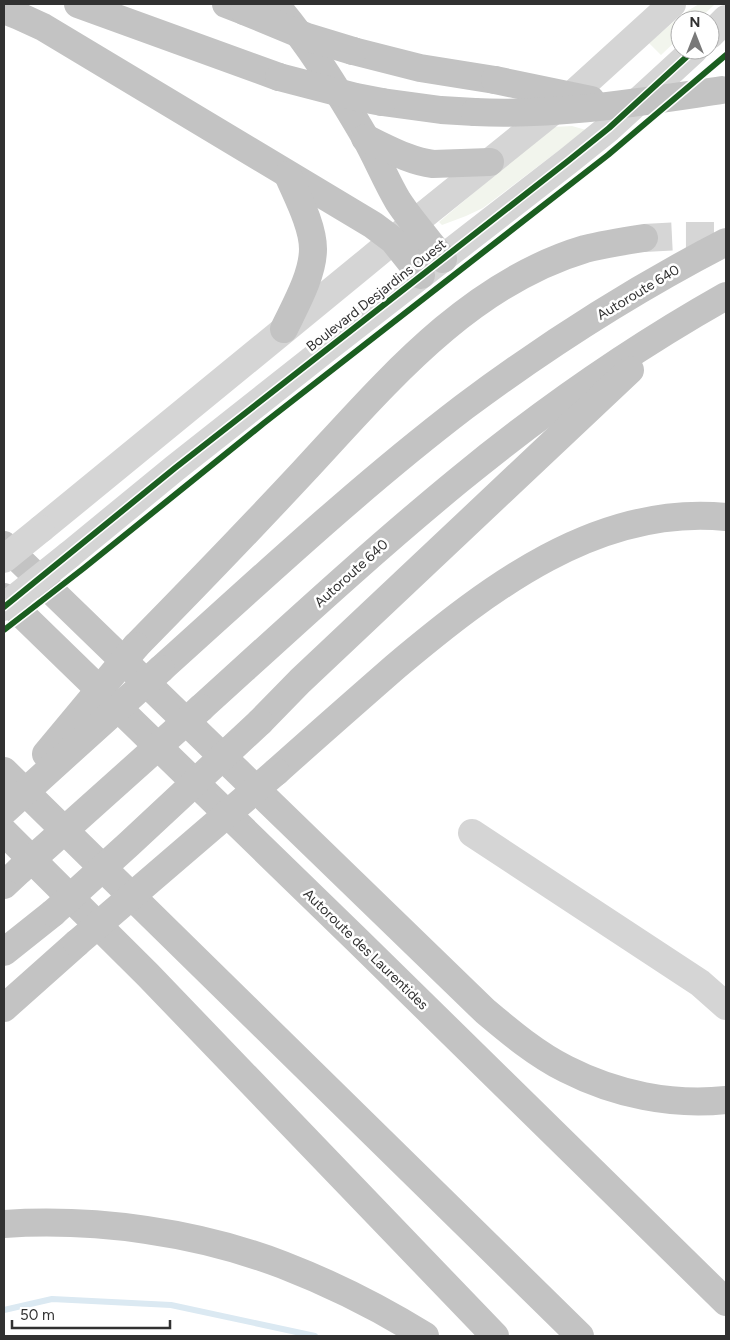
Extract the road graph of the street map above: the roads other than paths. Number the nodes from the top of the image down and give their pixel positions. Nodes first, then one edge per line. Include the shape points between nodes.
1 (78, 4) edge
2 (275, 4) edge
3 (672, 4) edge
4 (235, 8) edge
5 (4, 10) edge
6 (683, 60) edge
7 (724, 90) edge
8 (617, 105) junction
9 (365, 138) junction
10 (490, 162) junction
11 (288, 175) junction
12 (414, 222) junction
13 (644, 238) tunnel mouth
14 (393, 240) junction
15 (726, 242) edge
16 (443, 259) junction
17 (421, 275) junction
18 (726, 296) edge
19 (681, 322) junction
20 (284, 329) junction
21 (726, 517) edge
22 (4, 545) edge
23 (4, 559) edge
24 (4, 598) edge
25 (4, 607) edge
26 (4, 771) edge
27 (4, 804) edge
28 (4, 811) edge
29 (4, 832) edge
30 (472, 833) dead end
31 (12, 878) edge
32 (4, 952) edge
33 (726, 1006) edge
34 (4, 1008) edge
35 (726, 1100) edge
36 (4, 1224) edge
37 (726, 1302) edge
38 (425, 1336) edge
39 (495, 1336) edge
40 (580, 1336) edge

1 - 8 highway, bridge via 279,77 382,102 496,113
2 - 9 highway via 318,61
3 - 10 street via 563,103
4 - 8 highway, bridge via 307,37 353,51 420,68
5 - 11 highway via 43,27
6 - 16 street, Boulevard Desjardins Ouest via 609,128
7 - 8 highway, bridge
9 - 10 highway via 425,163
9 - 12 highway via 397,199
10 - 12 street
11 - 14 highway
11 - 20 highway via 311,232 313,249 307,278
12 - 14 street
12 - 16 highway
13 - 27 highway, bridge via 584,250 529,272 469,309 434,339 386,384 136,646
14 - 17 highway
14 - 20 street
15 - 28 highway, Autoroute 640, bridge via 603,312 464,407 338,511
16 - 17 street, Boulevard Desjardins Ouest
17 - 25 street, Boulevard Desjardins Ouest, bridge
18 - 19 highway, Autoroute 640
19 - 31 highway, Autoroute 640, bridge via 584,384 464,475
19 - 32 highway, bridge via 260,722 90,880
20 - 23 street, bridge
21 - 34 highway, bridge via 680,516 633,523 590,537 546,558 504,584 448,624 358,699
22 - 35 highway via 508,1030 566,1069 607,1086 671,1100
24 - 37 highway, Autoroute des Laurentides
26 - 40 highway
29 - 39 highway via 168,996
30 - 33 street via 700,983
36 - 38 highway via 89,1224 154,1232 224,1247 281,1264 319,1280

